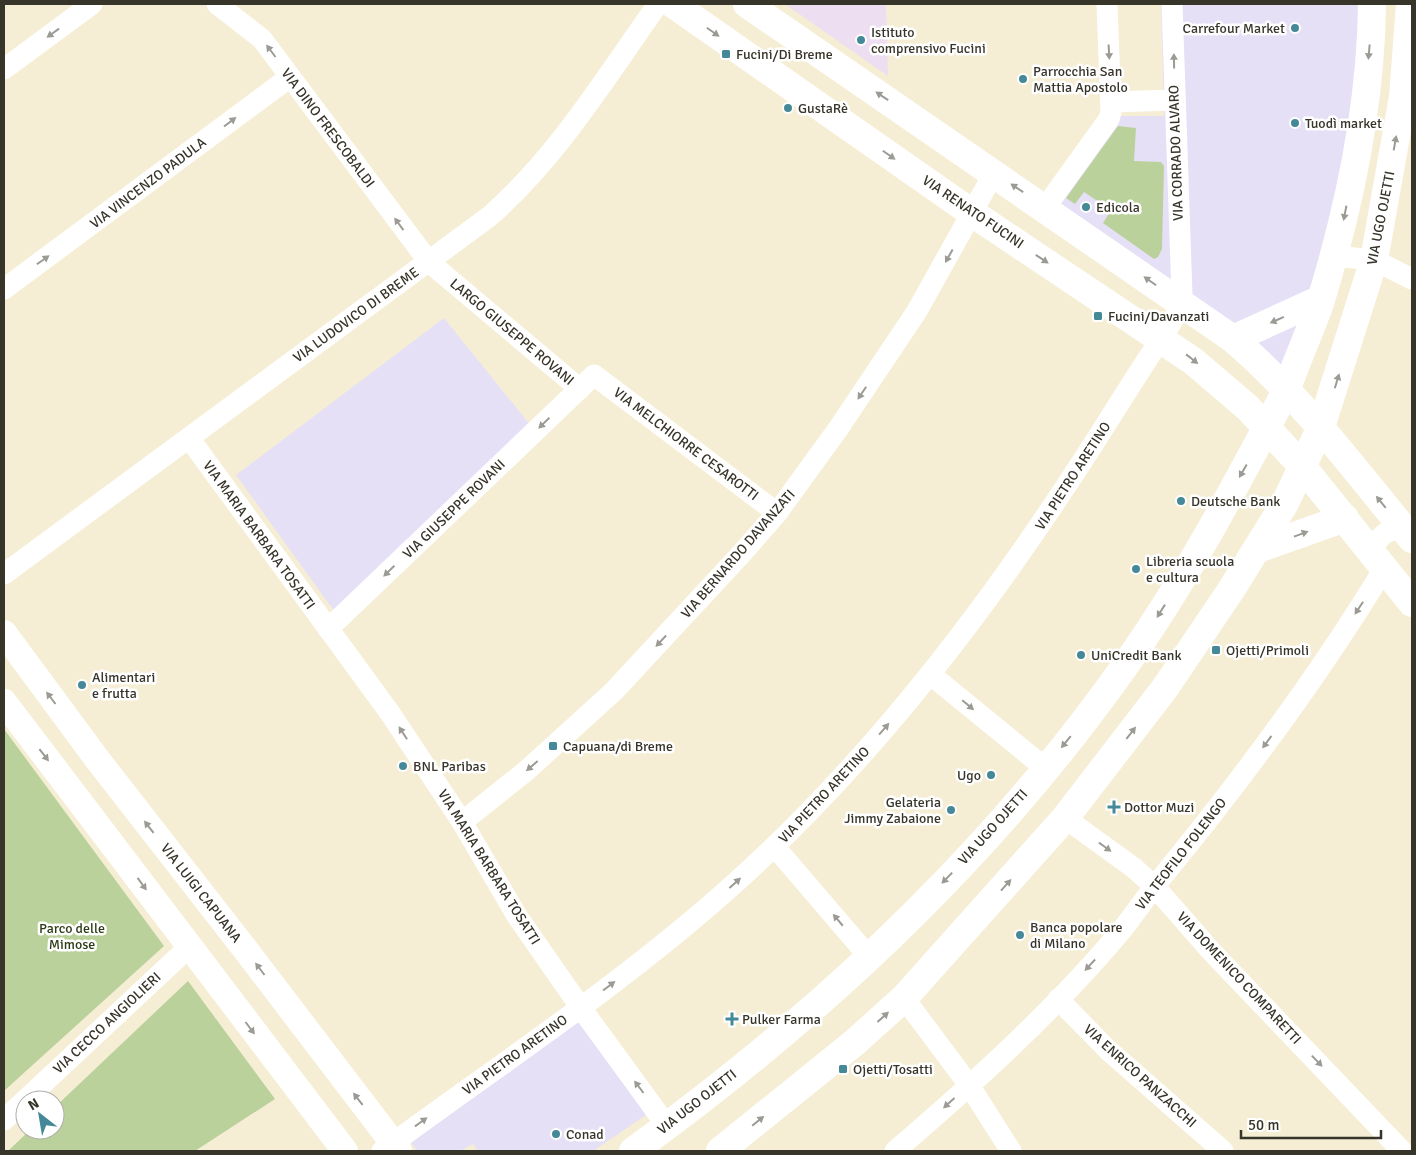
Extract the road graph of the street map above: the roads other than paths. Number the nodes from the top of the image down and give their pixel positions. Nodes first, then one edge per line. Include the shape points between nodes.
1 (92, 4) edge
2 (217, 4) edge
3 (658, 4) edge
4 (673, 4) edge
5 (747, 4) edge
6 (1107, 4) edge
7 (1172, 4) edge
8 (1372, 4) edge
9 (1410, 4) edge
10 (4, 68) edge
11 (290, 76) junction
12 (1174, 100) junction
13 (1111, 102) junction
14 (994, 173) junction
15 (1045, 208) junction
16 (972, 213) junction
17 (1334, 256) junction
18 (1374, 260) junction
19 (429, 262) junction
20 (1412, 279) edge
21 (4, 289) edge
22 (1321, 300) junction
23 (1180, 302) junction
24 (1160, 337) junction
25 (1233, 339) junction
26 (587, 382) junction
27 (1287, 389) junction
28 (1321, 427) junction
29 (1266, 428) junction
30 (189, 438) junction
31 (1302, 466) junction
32 (777, 513) junction
33 (1345, 518) junction
34 (1409, 535) edge
35 (1258, 549) junction
36 (1379, 559) junction
37 (4, 574) edge
38 (1412, 603) edge
39 (328, 629) junction
40 (4, 633) edge
41 (930, 674) junction
42 (4, 702) edge
43 (1045, 768) junction
44 (1065, 818) junction
45 (462, 822) junction
46 (775, 847) junction
47 (1155, 887) junction
48 (189, 947) junction
49 (870, 958) junction
50 (904, 998) junction
51 (1058, 999) junction
52 (580, 1008) junction
53 (969, 1085) junction
54 (4, 1120) edge
55 (668, 1126) junction
56 (391, 1149) edge
57 (345, 1151) edge
58 (633, 1151) edge
59 (720, 1151) edge
60 (895, 1151) edge
61 (1011, 1151) edge
62 (1224, 1151) edge
63 (1402, 1151) edge

1 -> 10 street
11 -> 2 street, VIA DINO FRESCOBALDI via 262,39
3 - 19 street, VIA LUDOVICO DI BREME via 531,177 490,216
4 -> 16 main road, VIA RENATO FUCINI
14 -> 5 main road
6 -> 13 street
12 -> 7 street, VIA CORRADO ALVARO
8 -> 17 main road via 1368,71 1356,156
18 -> 9 main road, VIA UGO OJETTI via 1403,97
19 -> 11 street, VIA DINO FRESCOBALDI
21 -> 11 street, VIA VINCENZO PADULA
12 - 13 street
12 - 23 street, VIA CORRADO ALVARO
13 - 15 street via 1106,126
15 -> 14 main road
14 - 16 street, VIA BERNARDO DAVANZATI
23 -> 15 main road
16 -> 24 main road, VIA RENATO FUCINI
16 -> 32 street, VIA BERNARDO DAVANZATI via 917,311
17 - 18 street
17 - 22 main road
18 - 20 street
28 -> 18 main road, VIA UGO OJETTI
19 - 26 street, LARGO GIUSEPPE ROVANI
19 - 30 street, VIA LUDOVICO DI BREME
22 -> 25 main road
22 - 27 main road
23 - 24 street, VIA PIETRO ARETINO
23 - 25 main road
24 -> 29 main road, VIA RENATO FUCINI via 1222,384
24 - 41 street, VIA PIETRO ARETINO via 1033,537
25 - 27 main road
26 - 32 street, VIA MELCHIORRE CESAROTTI
26 -> 39 street, VIA GIUSEPPE ROVANI
27 - 28 main road
27 - 29 main road, VIA UGO OJETTI
28 - 31 main road, VIA UGO OJETTI
34 -> 28 main road
29 - 31 main road, VIA RENATO FUCINI
29 -> 43 main road, VIA UGO OJETTI via 1193,559 1136,649
30 - 37 street, VIA LUDOVICO DI BREME
30 - 39 street, VIA MARIA BARBARA TOSATTI
31 - 33 main road, VIA RENATO FUCINI
31 - 35 main road
32 -> 45 street, VIA BERNARDO DAVANZATI via 614,691
35 -> 33 main road
33 - 36 main road, VIA RENATO FUCINI
34 - 36 street, VIA TEOFILO FOLENGO via 1396,529 1387,531 1380,537
44 -> 35 main road via 1185,660
36 - 38 main road, VIA RENATO FUCINI
36 -> 47 street, VIA TEOFILO FOLENGO via 1303,692
45 -> 39 street, VIA MARIA BARBARA TOSATTI via 390,713
56 -> 40 street, VIA LUIGI CAPUANA via 248,953
41 -> 43 street
46 -> 41 street, VIA PIETRO ARETINO via 852,766
42 -> 48 street
43 -> 49 main road, VIA UGO OJETTI via 974,850
44 -> 47 street, VIA DOMENICO COMPARETTI
50 -> 44 main road
45 - 52 street, VIA MARIA BARBARA TOSATTI via 517,916
49 -> 46 street
52 -> 46 street, VIA PIETRO ARETINO via 680,931
47 -> 51 street, VIA TEOFILO FOLENGO via 1121,931
47 -> 63 street, VIA DOMENICO COMPARETTI via 1211,951
48 - 54 street, VIA CECCO ANGIOLIERI
48 -> 57 street
49 - 55 main road, VIA UGO OJETTI via 789,1029
50 - 53 street
59 -> 50 main road via 847,1049
51 - 53 street, VIA TEOFILO FOLENGO
51 - 62 street, VIA ENRICO PANZACCHI via 1108,1050
55 -> 52 street, VIA MARIA BARBARA TOSATTI
56 -> 52 street, VIA PIETRO ARETINO
53 -> 60 street, VIA TEOFILO FOLENGO
53 - 61 street
55 - 58 main road, VIA UGO OJETTI

